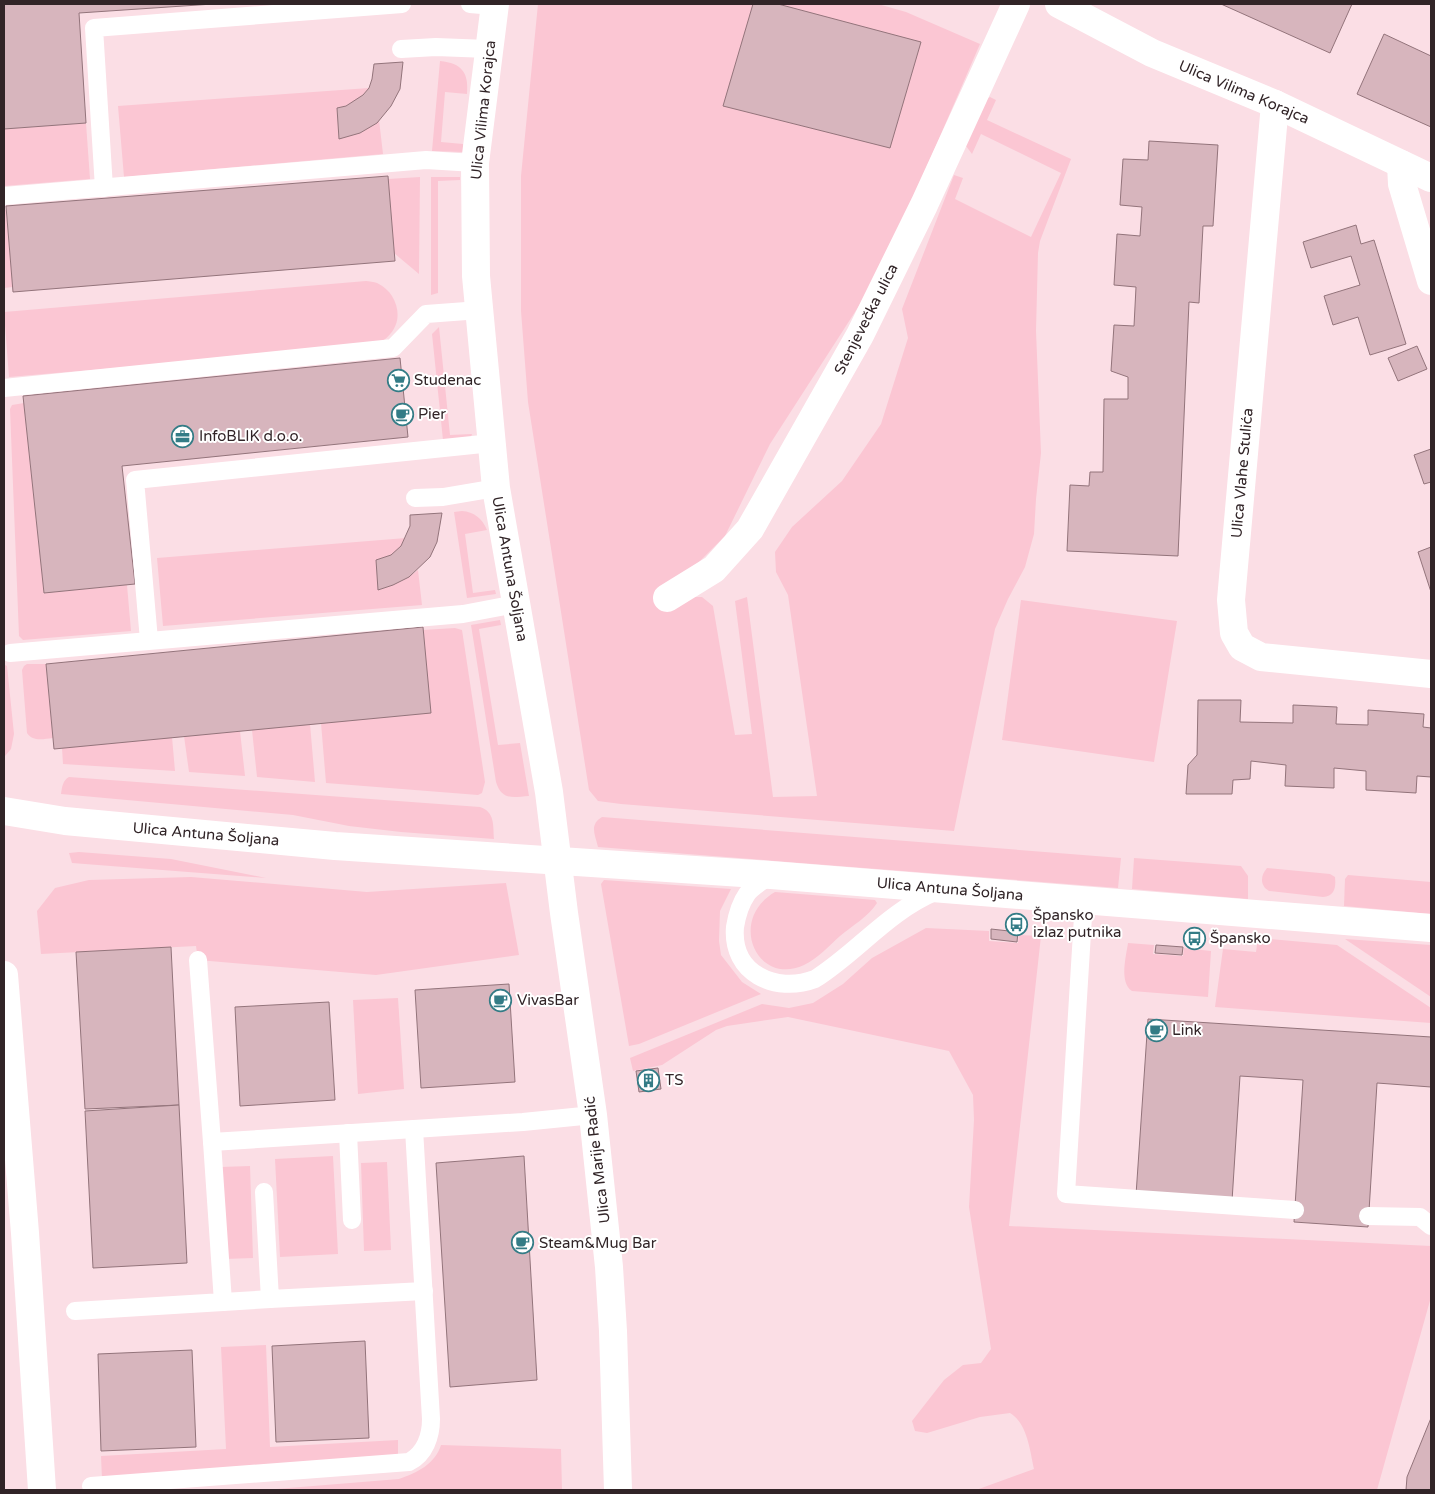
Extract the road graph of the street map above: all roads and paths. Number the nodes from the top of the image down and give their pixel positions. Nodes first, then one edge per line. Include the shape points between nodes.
1 (402, 4) edge
2 (1016, 4) edge
3 (1059, 4) edge
4 (486, 5) edge
5 (402, 49) dead end
6 (488, 49) junction
7 (1276, 104) junction
8 (475, 163) junction
9 (1401, 164) junction
10 (1431, 178) edge
11 (104, 188) junction
12 (4, 196) edge
13 (476, 276) joint
14 (1431, 281) edge
15 (480, 310) junction
16 (4, 388) edge
17 (492, 443) junction
18 (496, 488) junction
19 (415, 498) dead end
20 (667, 598) dead end
21 (516, 604) junction
22 (149, 640) junction
23 (10, 653) dead end
24 (1431, 674) edge
25 (4, 811) edge
26 (558, 861) junction
27 (771, 875) junction
28 (943, 889) junction
29 (1084, 900) junction
30 (1431, 928) edge
31 (198, 960) dead end
32 (4, 975) edge
33 (593, 1115) junction
34 (414, 1129) junction
35 (348, 1133) junction
36 (212, 1142) junction
37 (264, 1192) dead end
38 (1295, 1210) dead end
39 (1368, 1216) dead end
40 (352, 1220) dead end
41 (1431, 1226) edge
42 (424, 1291) junction
43 (270, 1299) junction
44 (223, 1302) junction
45 (75, 1311) dead end
46 (91, 1486) dead end
47 (42, 1490) edge
48 (618, 1490) edge

1 - 11 lane via 94,28
2 - 20 street, Stenjevečka ulica via 860,335 750,529 714,569
3 - 7 street, Ulica Vilima Korajca via 1152,53
4 - 6 street, Ulica Vilima Korajca
5 - 6 lane
6 - 8 street, Ulica Vilima Korajca
7 - 9 street, Ulica Vilima Korajca
7 - 24 street, Ulica Vlahe Stulića via 1231,600 1234,633 1242,647 1261,657
8 - 11 lane via 426,160
8 - 13 street, Ulica Vilima Korajca
9 - 10 street, Ulica Vilima Korajca
9 - 14 street via 1402,184
11 - 12 lane
13 - 15 street, Ulica Antuna Šoljana
15 - 16 lane via 426,314 394,348
15 - 17 street, Ulica Antuna Šoljana
17 - 18 street, Ulica Antuna Šoljana
17 - 22 lane via 135,480
18 - 19 lane
18 - 21 street, Ulica Antuna Šoljana
21 - 22 lane via 463,614
21 - 26 street, Ulica Antuna Šoljana
22 - 23 lane
25 - 26 street, Ulica Antuna Šoljana via 52,820 164,831
26 - 27 street, Ulica Antuna Šoljana
26 - 33 street, Ulica Marije Radić
27 - 28 street, Ulica Antuna Šoljana
27 - 28 lane via 752,888 741,905 736,917 734,940 746,966 768,981 783,985 815,979 900,910
28 - 29 street, Ulica Antuna Šoljana
29 - 30 street, Ulica Antuna Šoljana
29 - 38 lane via 1066,1194
31 - 36 lane
32 - 47 street
33 - 34 lane
33 - 48 street, Ulica Marije Radić via 610,1286
34 - 35 lane
34 - 42 lane
35 - 36 lane
35 - 40 lane
36 - 44 lane
37 - 43 lane
39 - 41 lane via 1420,1218
42 - 43 lane
42 - 46 lane via 431,1424 425,1448 418,1458 410,1462
43 - 44 lane
44 - 45 lane

